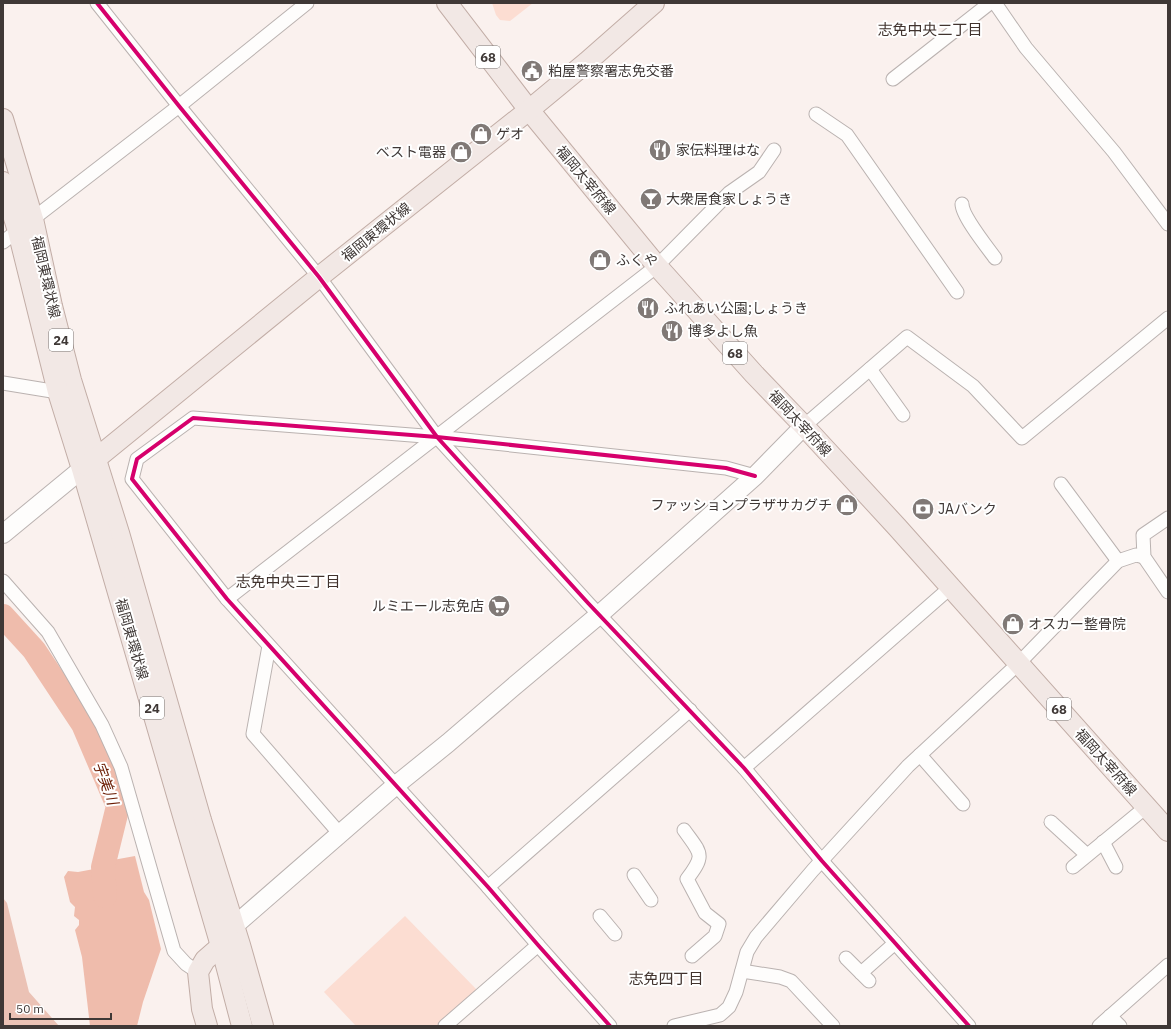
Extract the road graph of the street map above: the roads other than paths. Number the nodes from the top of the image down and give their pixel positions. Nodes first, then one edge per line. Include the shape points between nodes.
1 (97, 3) edge
2 (306, 3) edge
3 (447, 3) edge
4 (654, 3) edge
5 (990, 3) edge
6 (995, 3) edge
7 (893, 79) dead end
8 (179, 106) junction
9 (529, 110) junction
10 (816, 114) dead end
11 (3, 119) edge
12 (774, 150) dead end
13 (3, 182) edge
14 (962, 204) dead end
15 (1168, 224) edge
16 (18, 231) edge
17 (994, 258) dead end
18 (657, 266) junction
19 (320, 277) junction
20 (957, 292) dead end
21 (1168, 318) edge
22 (870, 369) junction
23 (3, 383) edge
24 (58, 392) junction
25 (903, 415) dead end
26 (804, 426) junction
27 (437, 437) junction
28 (89, 464) junction
29 (755, 476) junction
30 (1061, 484) dead end
31 (1168, 518) edge
32 (3, 534) edge
33 (1144, 557) junction
34 (1118, 561) junction
35 (3, 581) edge
36 (950, 587) junction
37 (1168, 592) edge
38 (227, 599) junction
39 (600, 614) junction
40 (269, 646) junction
41 (1018, 663) junction
42 (690, 710) junction
43 (920, 755) junction
44 (744, 768) junction
45 (396, 785) junction
46 (964, 804) dead end
47 (1146, 807) junction
48 (1051, 822) dead end
49 (684, 830) dead end
50 (1168, 831) edge
51 (340, 834) junction
52 (1103, 842) junction
53 (1087, 856) junction
54 (822, 861) junction
55 (1073, 867) dead end
56 (1116, 867) dead end
57 (634, 875) dead end
58 (488, 887) junction
59 (651, 900) dead end
60 (600, 916) dead end
61 (234, 926) junction
62 (615, 934) dead end
63 (895, 943) junction
64 (538, 945) junction
65 (221, 946) junction
66 (692, 956) dead end
67 (846, 958) dead end
68 (1168, 965) edge
69 (742, 971) junction
70 (198, 972) junction
71 (1110, 1016) junction
72 (715, 1022) edge
73 (207, 1026) edge
74 (242, 1026) edge
75 (263, 1026) edge
76 (445, 1026) edge
77 (610, 1026) edge
78 (674, 1026) edge
79 (833, 1026) edge
80 (969, 1026) edge
81 (1099, 1026) edge
82 (1120, 1026) edge

1 - 8 street
2 - 8 street
3 - 9 main road, 福岡太宰府線 / 68
4 - 9 main road, 福岡東環状線
5 - 7 street
6 - 15 street via 1026,48 1114,152
8 - 16 street
8 - 19 street
9 - 18 main road, 福岡太宰府線 / 68
9 - 19 main road, 福岡東環状線
10 - 20 street via 847,136
11 - 16 main road, 福岡東環状線 / 24
12 - 18 street via 759,172 729,193
13 - 16 main road, 福岡東環状線 / 24
14 - 17 street via 967,218
16 - 24 main road, 福岡東環状線 / 24
16 - 28 main road, 福岡東環状線 / 24 via 52,306
18 - 26 main road, 福岡太宰府線 / 68
18 - 27 street
19 - 27 street
19 - 28 main road, 福岡東環状線
21 - 22 street via 1022,438 973,386 907,337
22 - 25 street
22 - 26 street
23 - 24 street
24 - 28 main road, 福岡東環状線 / 24
26 - 29 street
26 - 36 main road, 福岡太宰府線 / 68
27 - 29 street via 726,468
27 - 38 street
27 - 38 street via 192,418 137,460 132,479
27 - 39 street
28 - 32 street
28 - 61 main road, 福岡東環状線 / 24 via 145,620 201,820
28 - 65 main road, 福岡東環状線 / 24
29 - 39 street
30 - 34 street
31 - 33 street via 1143,535
33 - 34 street via 1136,555
33 - 37 street
34 - 41 street
35 - 70 street via 48,632 102,725 121,767 174,951
36 - 41 main road, 福岡太宰府線 / 68
36 - 44 street
38 - 40 street
39 - 42 street
39 - 45 street
40 - 45 street
40 - 51 street via 253,734
41 - 43 street
41 - 47 main road, 福岡太宰府線 / 68
42 - 44 street
42 - 58 street
43 - 46 street
43 - 54 street
44 - 54 street
45 - 51 street
45 - 58 street
47 - 50 main road, 福岡太宰府線 / 68
47 - 52 street
48 - 53 street
49 - 66 street via 699,852 699,862 687,879 705,913 718,924 715,936
51 - 61 street
52 - 53 street
52 - 56 street
53 - 55 street
54 - 63 street
54 - 69 street via 756,937 747,952
57 - 59 street
58 - 64 street
60 - 62 street
61 - 65 main road
61 - 75 main road, 福岡東環状線 / 24
63 - 67 street via 865,977
63 - 80 street
64 - 76 street
64 - 77 street
65 - 70 main road via 205,960
65 - 74 main road, 福岡東環状線 / 24
68 - 71 street
69 - 72 street via 729,1007
69 - 79 street via 791,981
70 - 73 main road via 202,1009
71 - 81 street
71 - 82 street
72 - 78 street

